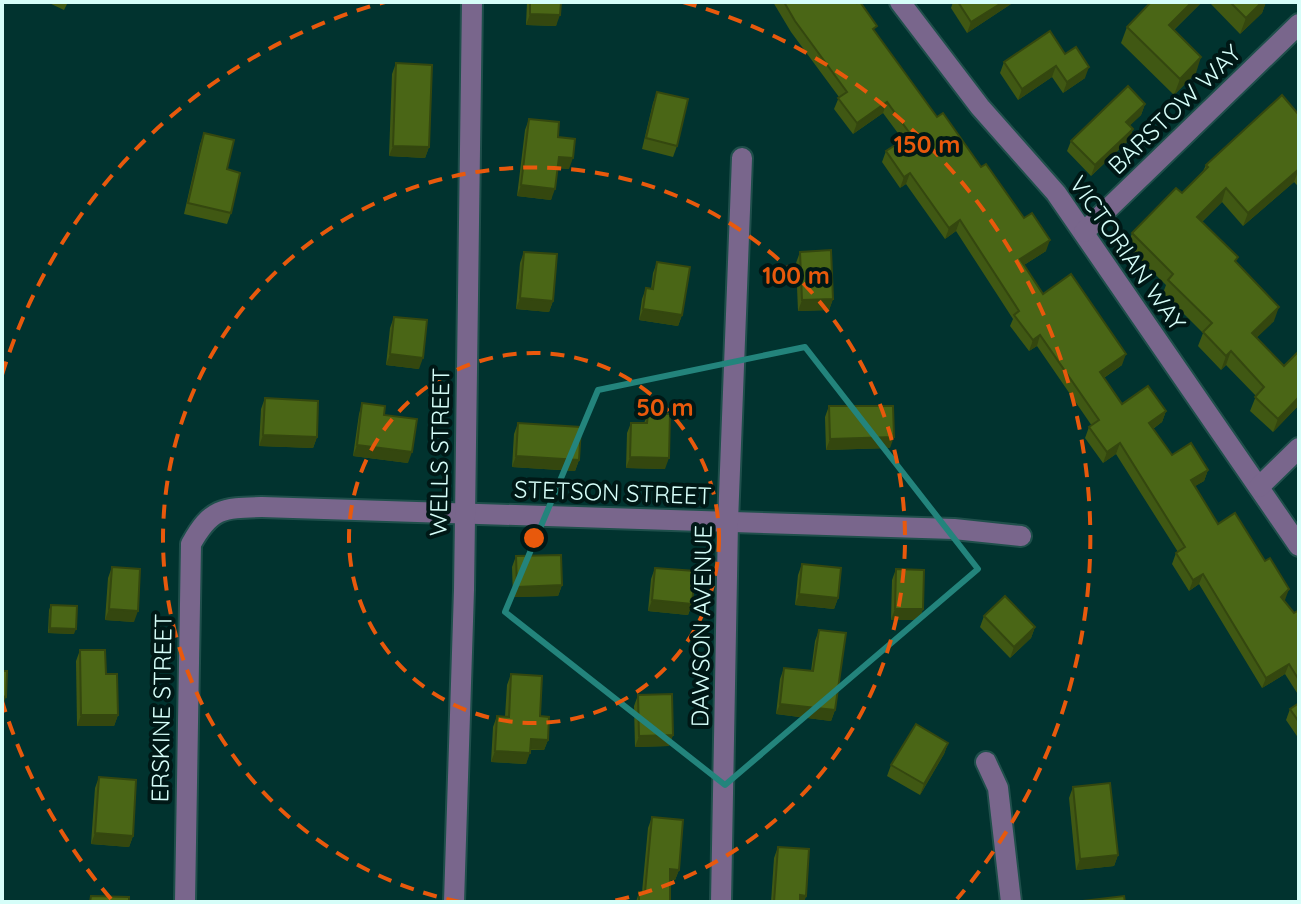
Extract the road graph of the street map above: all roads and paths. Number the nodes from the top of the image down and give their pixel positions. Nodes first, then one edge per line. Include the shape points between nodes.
1 (472, 2) edge
2 (900, 2) edge
3 (1299, 24) edge
4 (742, 158) dead end
5 (1084, 232) junction
6 (1299, 448) edge
7 (1259, 487) junction
8 (463, 514) junction
9 (205, 519) joint
10 (728, 522) junction
11 (1021, 536) dead end
12 (1299, 546) edge
13 (986, 762) dead end
14 (185, 902) edge
15 (454, 902) edge
16 (721, 902) edge
17 (1011, 902) edge

1 - 8 street, WELLS STREET
2 - 5 street, VICTORIAN WAY via 924,39
3 - 5 street, BARSTOW WAY
4 - 10 street, DAWSON AVENUE
5 - 7 street, VICTORIAN WAY
6 - 7 street
7 - 12 street, VICTORIAN WAY
8 - 9 street, STETSON STREET via 262,507 232,508
8 - 10 street, STETSON STREET
8 - 15 street, WELLS STREET
9 - 14 street, ERSKINE STREET via 191,544
10 - 11 street, STETSON STREET
10 - 16 street, DAWSON AVENUE
13 - 17 street via 998,788

